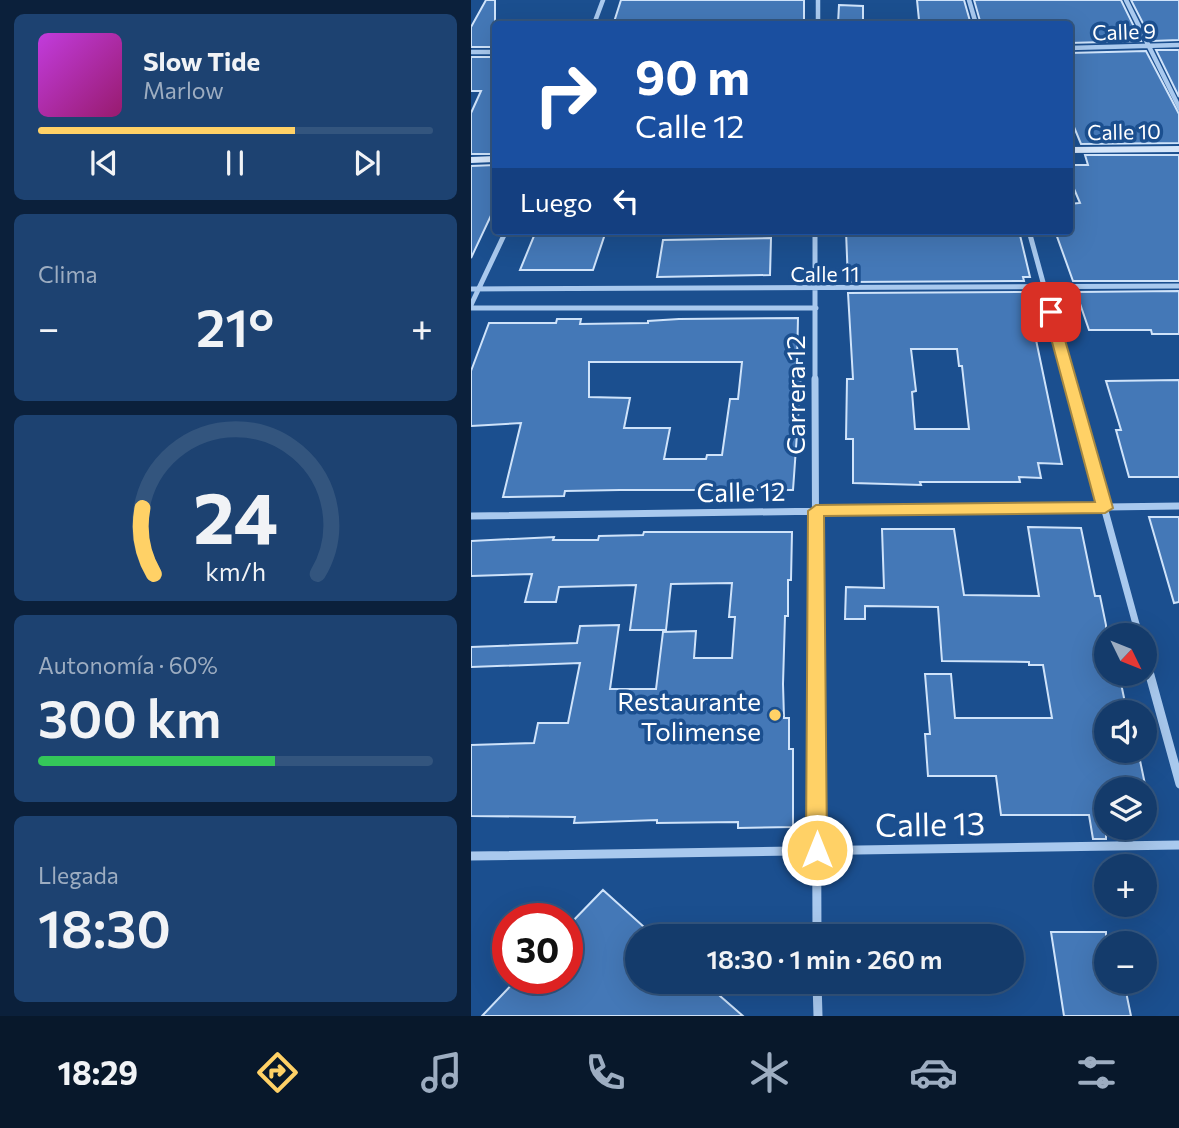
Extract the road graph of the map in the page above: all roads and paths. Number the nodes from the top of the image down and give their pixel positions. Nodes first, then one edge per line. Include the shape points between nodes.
1 (603, 0) edge
2 (818, 0) edge
3 (969, 0) edge
4 (1126, 0) edge
5 (594, 21) edge
6 (818, 21) edge
7 (975, 21) edge
8 (1179, 46) edge
9 (1148, 47) junction
10 (1073, 48) edge
11 (471, 52) edge
12 (492, 52) edge
13 (1179, 109) edge
14 (1179, 149) edge
15 (1073, 150) edge
16 (471, 159) edge
17 (492, 159) edge
18 (504, 235) edge
19 (815, 235) edge
20 (1030, 235) edge
21 (1179, 286) edge
22 (1044, 287) junction
23 (475, 289) edge
24 (816, 289) junction
25 (471, 306) edge
26 (816, 308) junction
27 (1179, 506) edge
28 (1105, 508) junction
29 (816, 511) junction
30 (471, 516) edge
31 (1136, 623) edge
32 (1153, 686) edge
33 (1179, 785) edge
34 (1179, 845) edge
35 (817, 850) junction
36 (471, 856) edge
37 (817, 924) edge
38 (817, 994) edge
39 (817, 1016) edge

1 - 5 street
2 - 6 street
3 - 7 street
4 - 9 street
8 - 9 street, Calle 9
9 - 10 street, Calle 9
9 - 13 street
11 - 12 street
14 - 15 street, Calle 10
16 - 17 street
18 - 23 street
19 - 24 street, Carrera 12
20 - 22 street
21 - 22 street, Calle 11
22 - 24 street, Calle 11
22 - 28 street
23 - 24 street, Calle 11
23 - 25 street
24 - 26 street, Carrera 12
25 - 26 street, Calle 11
26 - 29 street, Carrera 12
27 - 28 street, Calle 12
28 - 29 street, Calle 12
28 - 31 street
29 - 30 street, Calle 12
29 - 35 street, Carrera 12
32 - 33 street
34 - 35 street, Calle 13
35 - 36 street, Calle 13
35 - 37 street, Carrera 12
38 - 39 street

